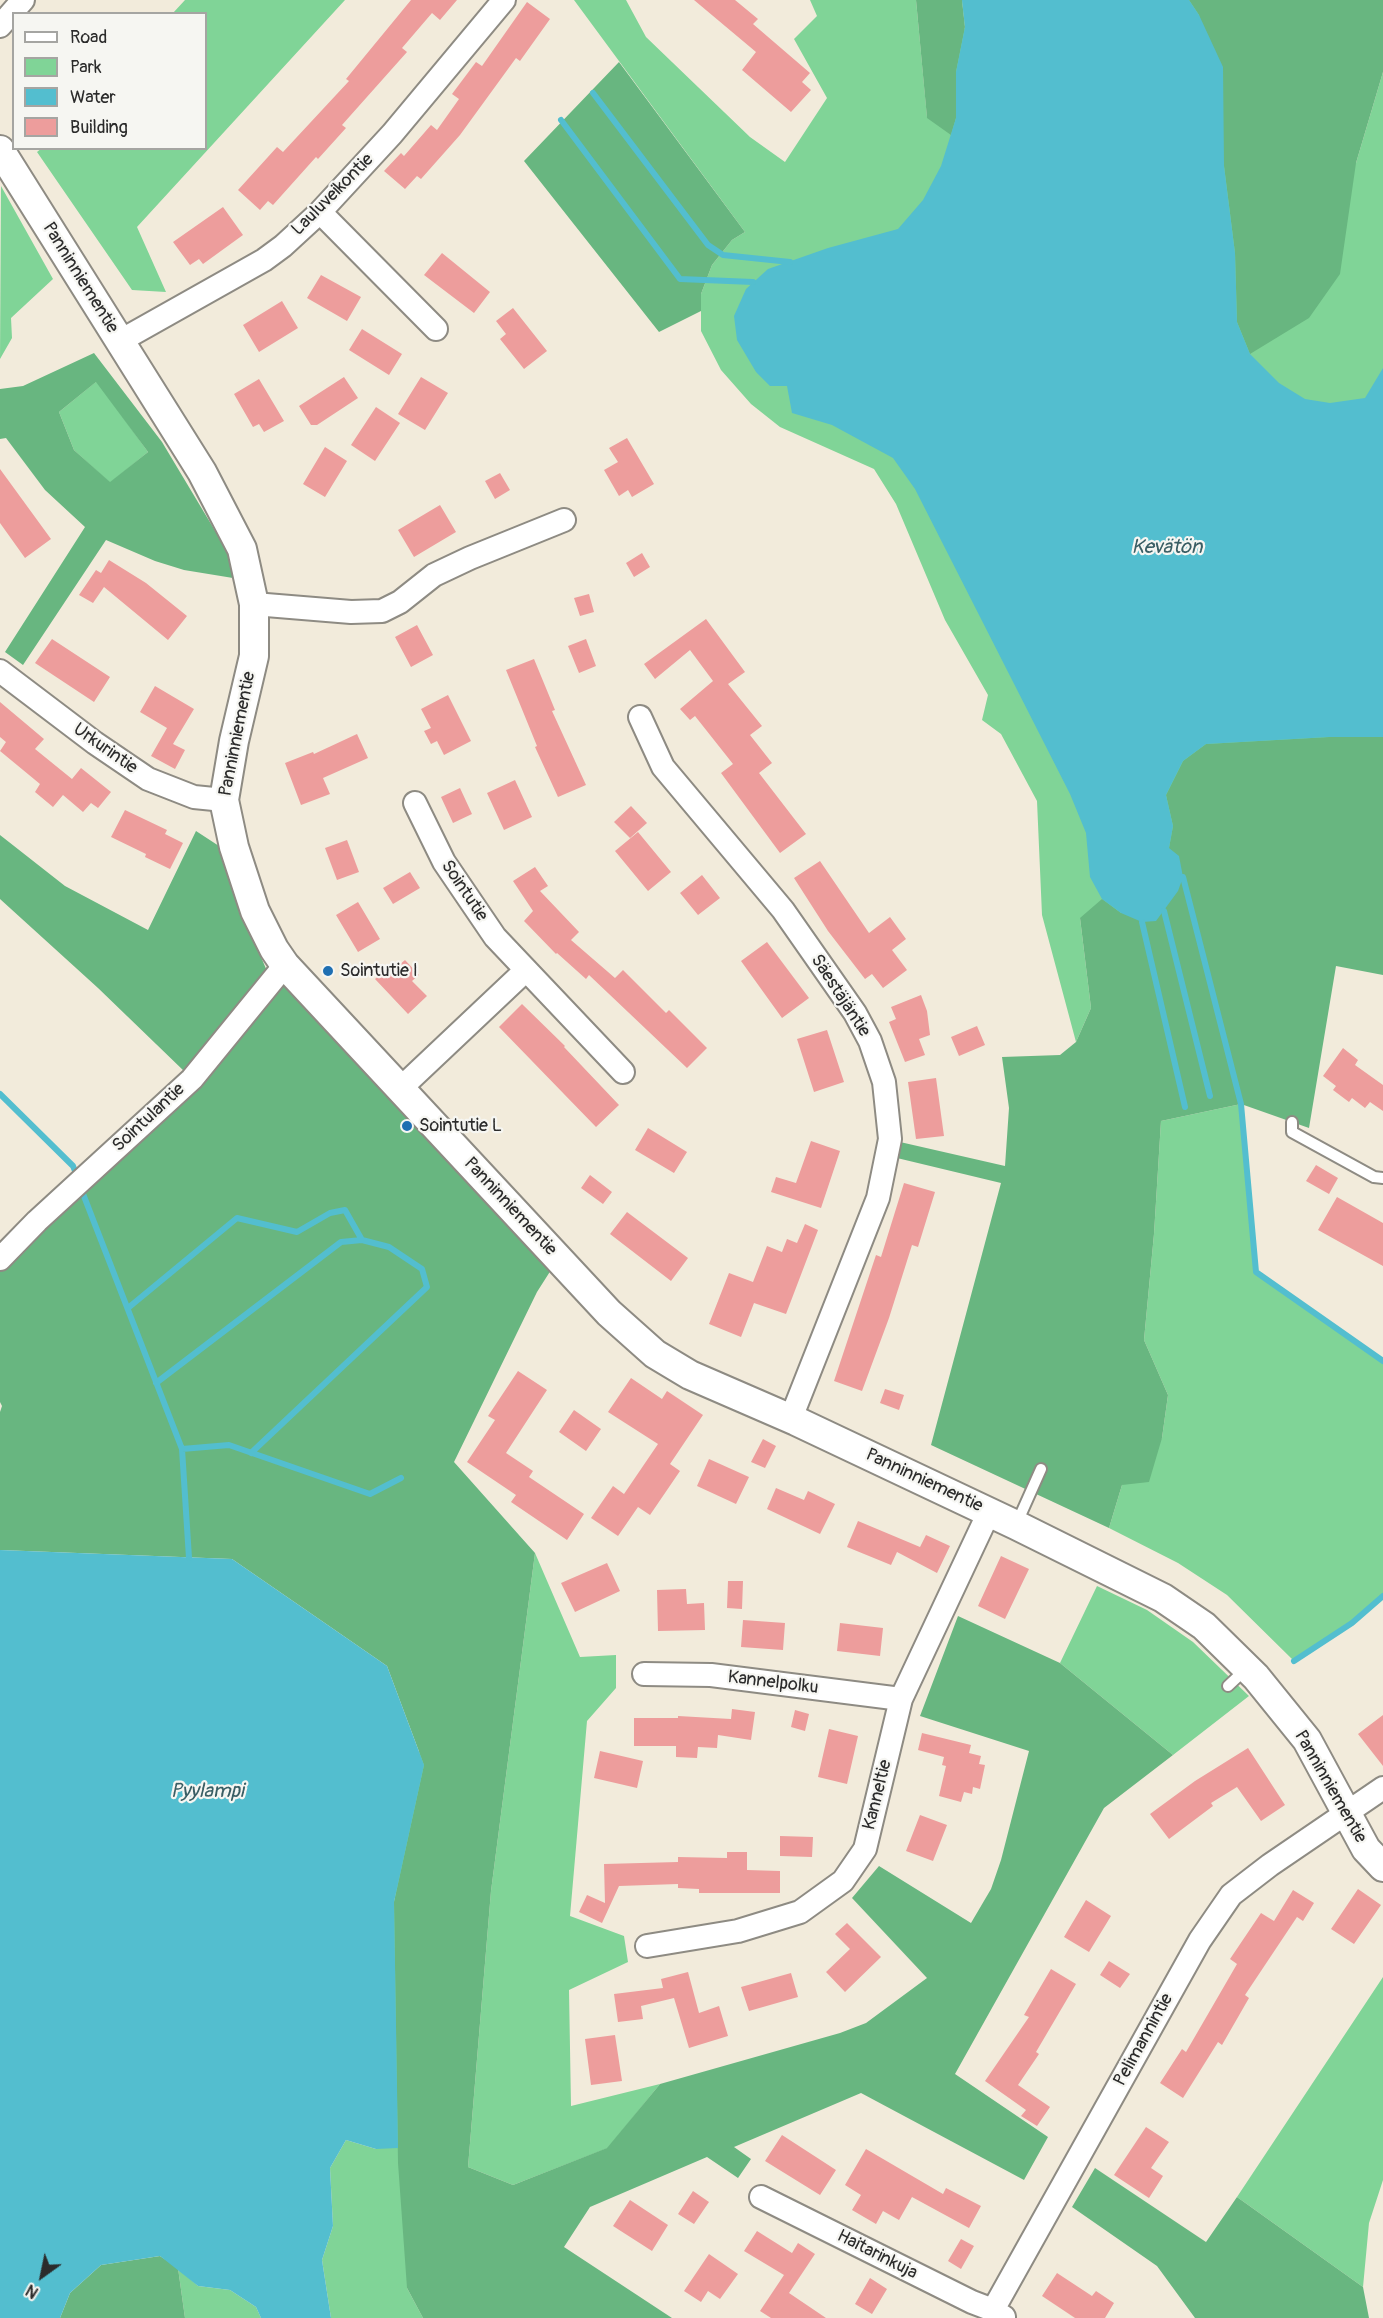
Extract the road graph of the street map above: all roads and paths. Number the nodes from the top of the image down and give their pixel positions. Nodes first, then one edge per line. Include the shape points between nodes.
1 (23, 0) edge
2 (504, 0) edge
3 (12, 12) edge
4 (12, 12) edge
5 (0, 26) edge
6 (0, 150) edge
7 (320, 212) junction
8 (436, 329) dead end
9 (120, 341) junction
10 (564, 520) dead end
11 (254, 603) junction
12 (0, 671) edge
13 (640, 717) dead end
14 (224, 800) junction
15 (415, 802) dead end
16 (285, 965) junction
17 (525, 970) junction
18 (623, 1072) dead end
19 (401, 1088) junction
20 (1292, 1122) dead end
21 (1383, 1178) edge
22 (0, 1259) edge
23 (791, 1418) junction
24 (1041, 1468) dead end
25 (988, 1512) junction
26 (1016, 1525) junction
27 (644, 1674) dead end
28 (901, 1699) junction
29 (1383, 1788) edge
30 (1344, 1812) junction
31 (1383, 1867) edge
32 (647, 1946) dead end
33 (761, 2197) dead end
34 (999, 2314) edge

1 - 4 street
2 - 7 street, Lauluveikontie via 392,134
3 - 5 street
6 - 9 street, Panninniementie
7 - 8 street
7 - 9 street, Lauluveikontie via 264,260
9 - 11 street, Panninniementie via 202,472 242,549
10 - 11 street via 434,575 382,611
11 - 14 street, Panninniementie via 254,656
12 - 14 street, Urkurintie via 148,779 194,797
13 - 23 street, Säestäjäntie via 663,766 783,910 855,1013 884,1082 891,1139 878,1198
14 - 16 street, Panninniementie via 234,847 255,911
15 - 17 street, Sointutie via 438,851 475,909
16 - 19 street, Panninniementie
16 - 22 street, Sointulantie via 192,1079
17 - 18 street, Sointutie
17 - 19 street
19 - 23 street, Panninniementie via 630,1334 690,1375
20 - 21 lane via 1292,1132 1374,1177
23 - 25 street, Panninniementie
24 - 26 lane
25 - 26 street, Panninniementie
25 - 28 street, Kanneltie
26 - 30 street, Panninniementie via 1163,1598 1204,1626 1238,1677 1307,1740
27 - 28 street, Kannelpolku via 711,1676
28 - 32 street, Kanneltie via 865,1849 843,1881 800,1912 738,1931
29 - 30 street, Pelimannintie
30 - 31 street, Panninniementie via 1366,1849
30 - 34 street, Pelimannintie via 1231,1895 1200,1940
33 - 34 street, Haitarinkuja

